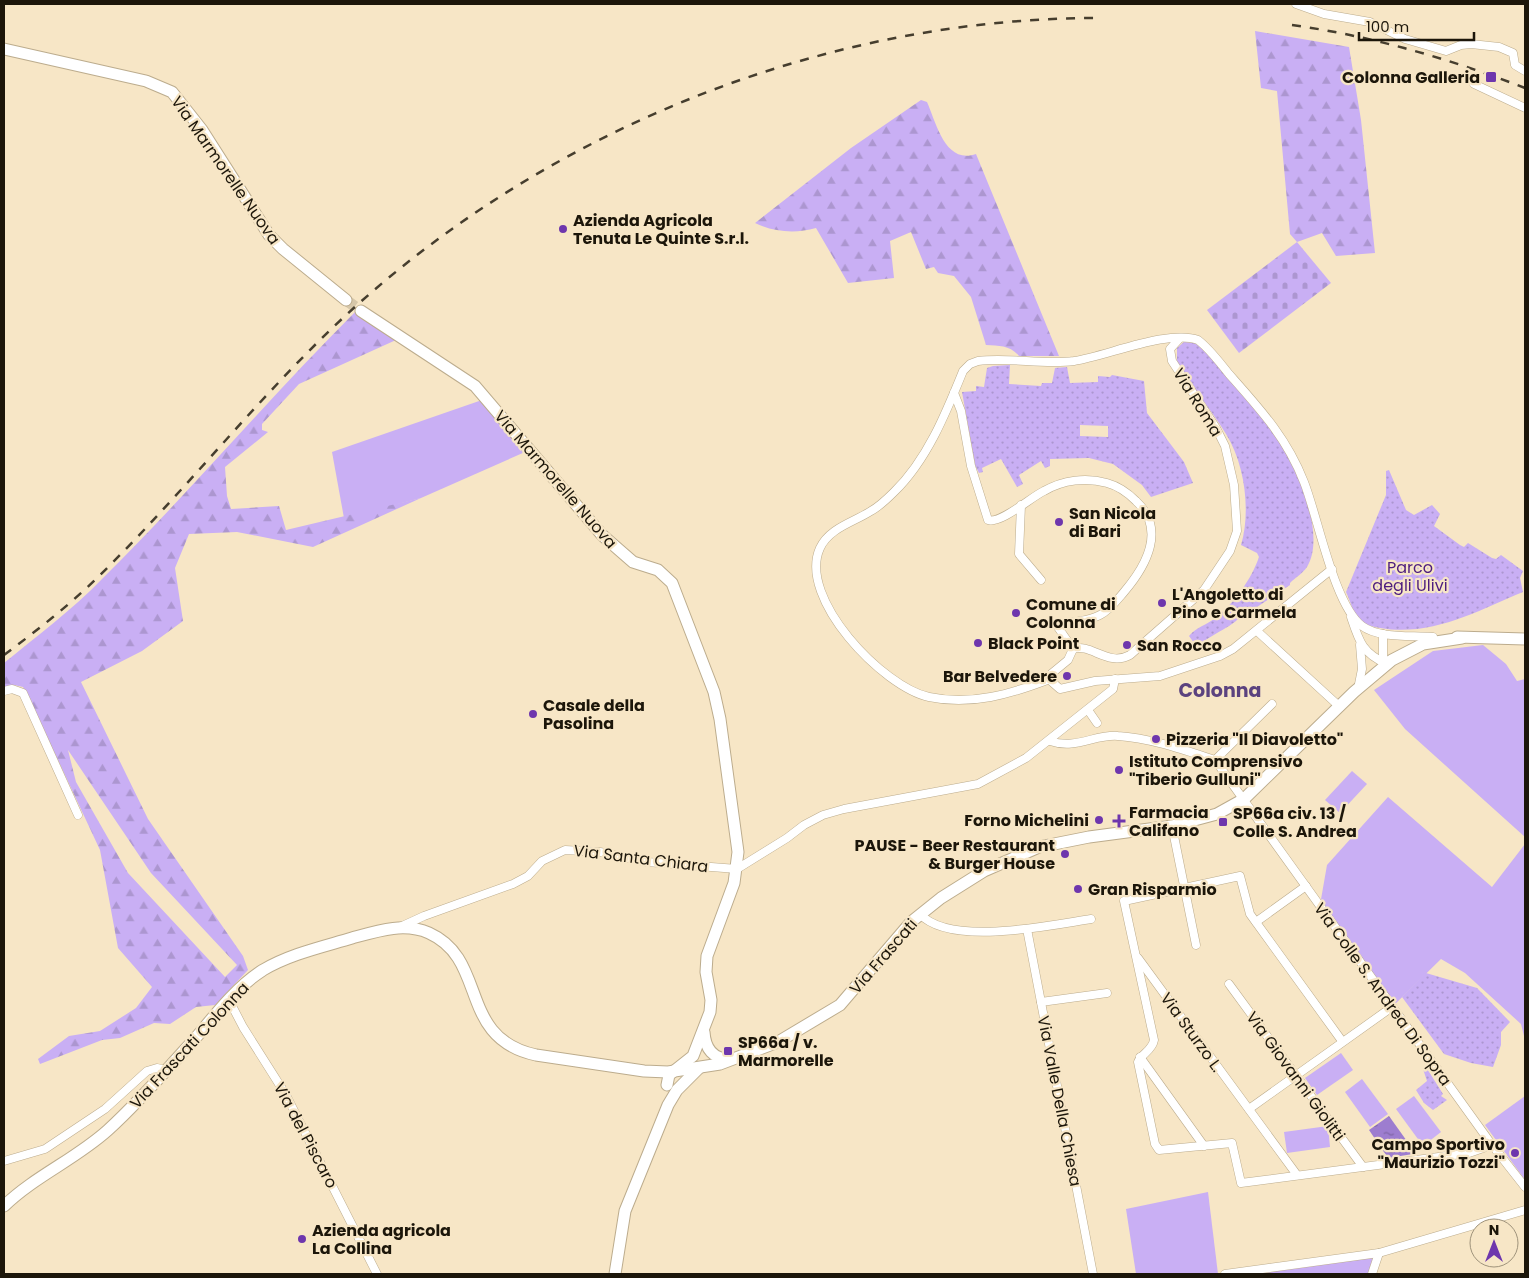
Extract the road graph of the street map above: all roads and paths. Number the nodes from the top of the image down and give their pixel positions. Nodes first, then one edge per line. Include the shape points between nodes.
1 (1296, 4) edge
2 (4, 49) edge
3 (1525, 71) edge
4 (1474, 84) dead end
5 (1525, 108) edge
6 (346, 300) tunnel mouth
7 (361, 311) tunnel mouth
8 (1179, 339) junction
9 (954, 393) junction
10 (1021, 505) junction
11 (1332, 569) junction
12 (1041, 580) dead end
13 (1348, 608) junction
14 (1257, 630) junction
15 (1383, 634) junction
16 (1432, 637) junction
17 (1462, 638) junction
18 (1525, 639) edge
19 (1359, 640) junction
20 (1073, 649) junction
21 (1383, 660) junction
22 (1116, 679) junction
23 (1051, 681) junction
24 (1357, 688) junction
25 (4, 691) edge
26 (1272, 704) dead end
27 (1340, 707) junction
28 (1088, 710) junction
29 (1097, 723) dead end
30 (1050, 741) junction
31 (1215, 760) junction
32 (1244, 799) junction
33 (78, 815) dead end
34 (1172, 826) junction
35 (737, 868) junction
36 (1306, 886) junction
37 (1184, 887) junction
38 (920, 914) junction
39 (1091, 919) dead end
40 (1256, 922) junction
41 (398, 928) junction
42 (1027, 929) junction
43 (1196, 944) dead end
44 (1135, 955) junction
45 (1229, 984) dead end
46 (1107, 993) dead end
47 (229, 1000) junction
48 (1041, 1002) junction
49 (1392, 1006) junction
50 (705, 1027) junction
51 (1342, 1041) junction
52 (742, 1057) junction
53 (1140, 1057) junction
54 (720, 1064) joint
55 (699, 1068) junction
56 (165, 1070) junction
57 (644, 1071) junction
58 (675, 1072) junction
59 (1296, 1076) junction
60 (667, 1085) junction
61 (681, 1086) junction
62 (1249, 1109) junction
63 (665, 1113) junction
64 (1492, 1145) junction
65 (1204, 1146) junction
66 (4, 1161) edge
67 (1363, 1167) junction
68 (1297, 1175) junction
69 (1525, 1187) edge
70 (4, 1206) edge
71 (1525, 1210) edge
72 (1379, 1253) junction
73 (377, 1274) edge
74 (615, 1274) edge
75 (1093, 1274) edge
76 (1225, 1274) edge
77 (1372, 1274) edge

1 - 3 street via 1324,14 1370,22 1405,39 1446,51 1472,44 1505,48 1513,54 1515,65
2 - 6 street, Via Marmorelle Nuova via 146,82 172,92 202,130 269,235
4 - 5 street
7 - 35 street, Via Marmorelle Nuova via 476,386 602,535 633,562 658,570 672,582 714,692 737,840
8 - 9 street via 1156,340 1073,361 978,361 965,369
8 - 11 street via 1194,338 1203,344 1280,433 1305,484
8 - 20 street, Via Roma via 1170,349 1172,361 1216,428 1228,455 1235,494 1236,536 1221,566 1196,599 1130,655 1121,659
9 - 10 street via 986,518 998,520
9 - 23 street via 918,464 908,477 875,508 838,529 823,542 816,562 817,580 830,610 863,654 887,676 914,692 938,699 978,700
10 - 12 street via 1019,554
10 - 20 street via 1058,485 1088,480 1115,486 1142,507 1147,515 1152,529 1151,546 1144,563 1110,608 1086,620 1055,623
11 - 13 street
11 - 14 street
13 - 15 street via 1362,625
13 - 19 street
14 - 22 street via 1220,656 1156,677
14 - 27 street
15 - 16 street
15 - 21 street
16 - 17 street
16 - 21 street via 1412,640
17 - 18 street
17 - 21 street via 1416,647
19 - 21 street via 1367,653
19 - 24 street via 1362,665
20 - 23 street via 1068,660 1052,672
21 - 24 street, Via Frascati
22 - 23 street via 1091,681 1062,690
22 - 28 street via 1114,688
24 - 27 street, Via Frascati
25 - 33 street via 23,692
26 - 31 street
27 - 32 street, Via Frascati
28 - 29 street
28 - 30 street
30 - 31 street via 1061,745 1116,735
30 - 35 street via 978,784 823,815
31 - 32 street, Via Colle S. Andrea Di Sopra
32 - 34 street, Via Frascati via 1210,817
32 - 36 street, Via Colle S. Andrea Di Sopra
34 - 37 street
34 - 38 street, Via Frascati via 1039,847 984,871
35 - 41 street, Via Santa Chiara via 647,862 565,850 542,861 528,876 513,884
35 - 50 street, Via Marmorelle Nuova via 707,956 706,977 711,1003
36 - 40 street
36 - 49 street, Via Colle S. Andrea Di Sopra
37 - 40 street via 1240,876 1250,914
37 - 43 street
37 - 44 street via 1124,901
38 - 42 street via 932,923 961,932
38 - 52 street, Via Frascati via 836,1008 790,1036
39 - 42 street
40 - 51 street
41 - 47 street, Via Frascati Colonna via 288,958 253,977
41 - 57 street, Via Frascati Colonna via 422,930 452,948 462,963 485,1022 512,1046 536,1055
42 - 48 street, Via Valle Della Chiesa
44 - 53 street via 1154,1040 1151,1049
44 - 62 street, Via Sturzo L.
45 - 59 street, Via Giovanni Giolitti
46 - 48 street
47 - 56 street, Via Frascati Colonna
47 - 73 street, Via del Piscaro via 298,1118
48 - 75 street, Via Valle Della Chiesa
49 - 51 street
49 - 64 street, Via Colle S. Andrea Di Sopra
50 - 52 street, Via Marmorelle Nuova via 706,1045 711,1052 726,1059
50 - 58 street, Via Marmorelle Nuova via 692,1056
51 - 59 street
52 - 54 street, Via Frascati
53 - 65 street
53 - 65 street via 1138,1062 1157,1149 1167,1151
54 - 55 street, Via Frascati Colonna
55 - 58 street, Via Frascati Colonna
55 - 61 street
56 - 66 street via 146,1071 111,1105 49,1146 28,1156
56 - 70 street, Via Frascati Colonna via 101,1136 30,1184
57 - 58 street, Via Frascati Colonna
57 - 60 street via 659,1076
58 - 60 street, Via Marmorelle Nuova via 669,1075
58 - 61 street via 681,1076
59 - 62 street
59 - 67 street, Via Giovanni Giolitti
60 - 63 street
61 - 63 street
62 - 68 street, Via Sturzo L.
63 - 74 street via 625,1211
64 - 67 street via 1469,1153
64 - 69 street, Via Colle S. Andrea Di Sopra
65 - 68 street via 1232,1143 1241,1183
67 - 68 street
71 - 72 street
72 - 76 street
72 - 77 street

